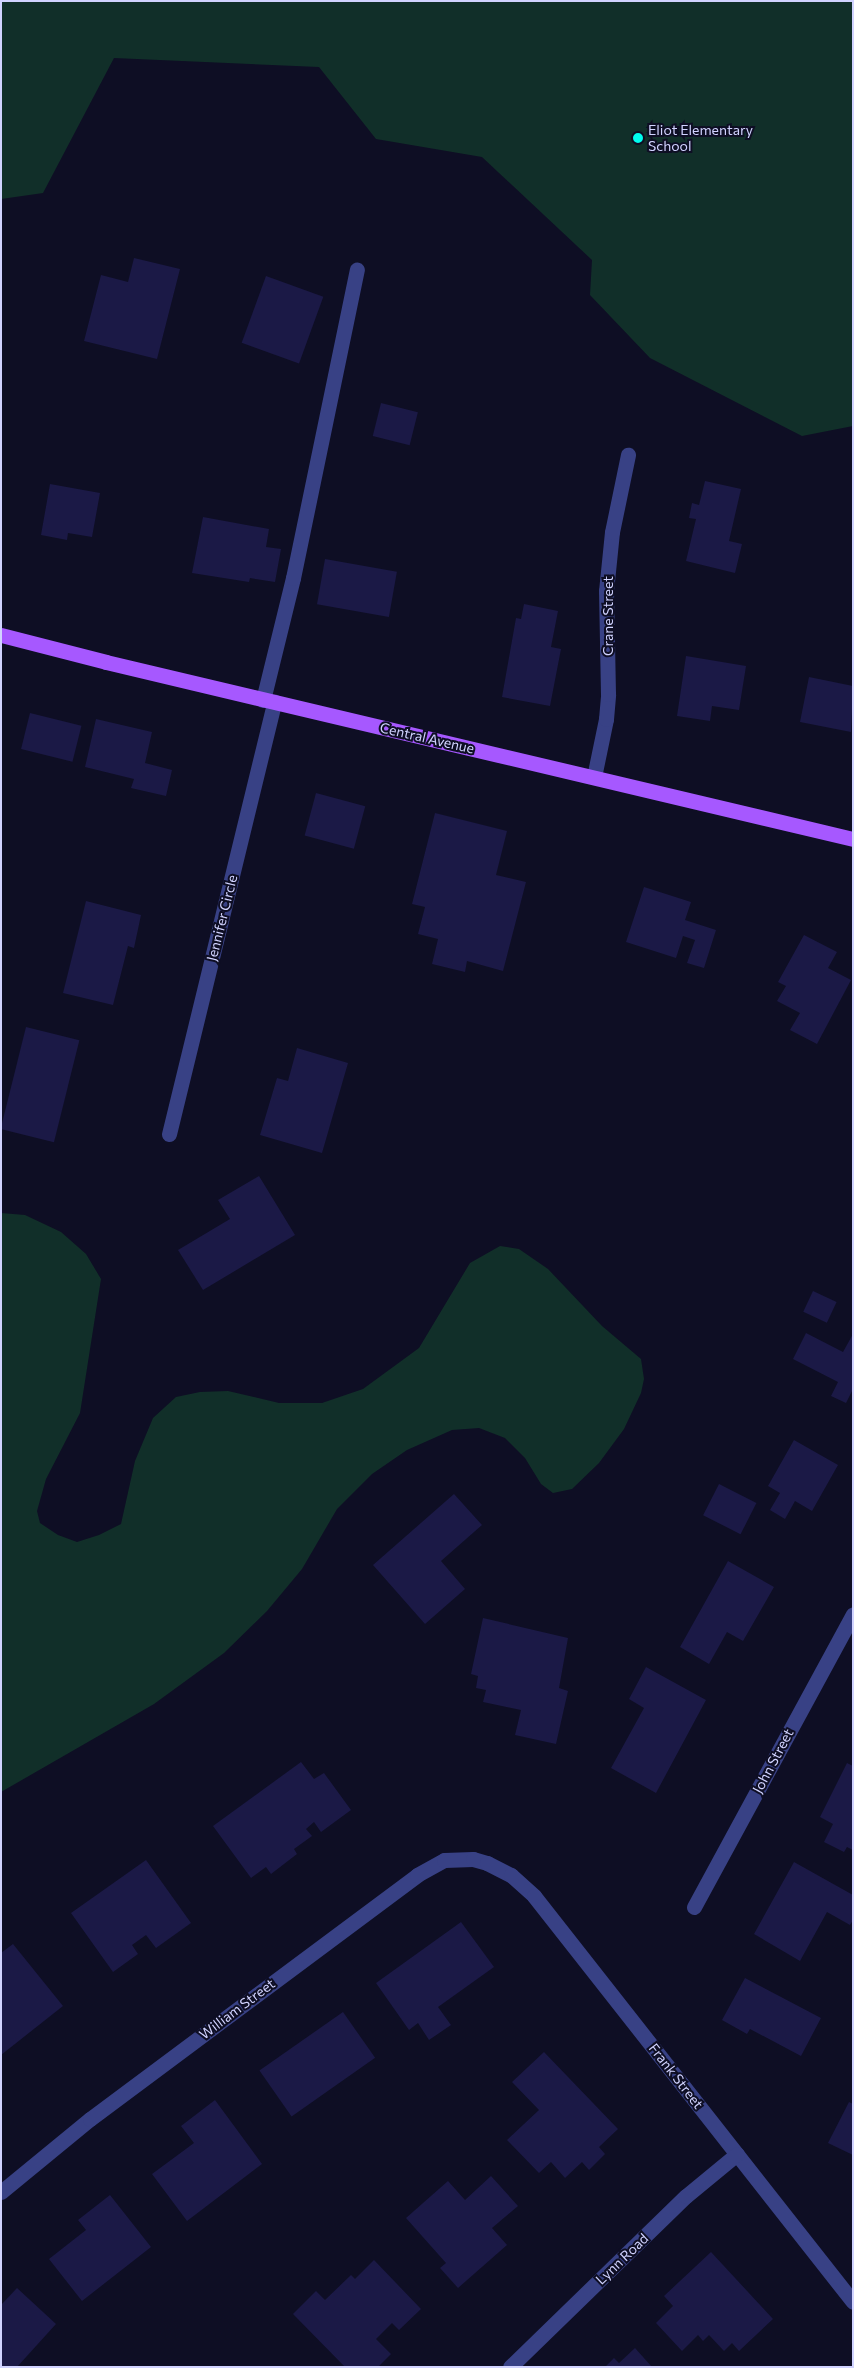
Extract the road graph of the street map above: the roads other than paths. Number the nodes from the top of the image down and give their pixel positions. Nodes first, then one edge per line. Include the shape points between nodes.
1 (357, 270) dead end
2 (628, 455) dead end
3 (1, 635) edge
4 (269, 701) junction
5 (594, 777) junction
6 (853, 839) edge
7 (169, 1134) dead end
8 (853, 1614) edge
9 (487, 1863) joint
10 (694, 1907) dead end
11 (737, 2154) junction
12 (1, 2192) edge
13 (853, 2302) edge
14 (510, 2367) edge

1 - 4 street, Jennifer Circle
2 - 5 street, Crane Street via 612,532 606,591 608,694
3 - 4 main road, Central Avenue
4 - 5 main road, Central Avenue
4 - 7 street, Jennifer Circle
5 - 6 main road, Central Avenue
8 - 10 street, John Street
9 - 11 street, Frank Street via 511,1876 534,1896
9 - 12 street, William Street via 458,1858 444,1860 417,1875 90,2119
11 - 13 street, Frank Street
11 - 14 street, Lynn Road via 686,2196

